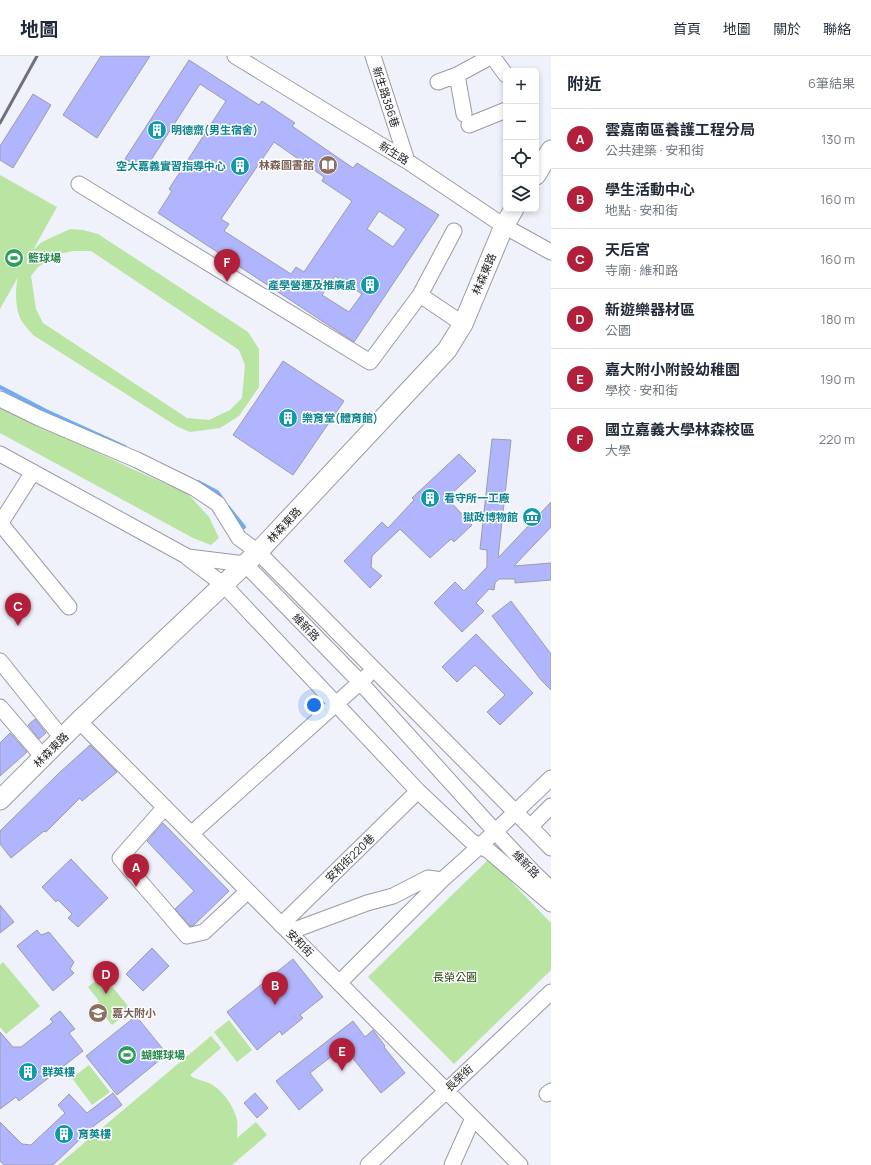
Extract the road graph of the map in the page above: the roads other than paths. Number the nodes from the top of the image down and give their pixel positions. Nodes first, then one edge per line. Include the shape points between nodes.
1 (235, 56) edge
2 (373, 56) edge
3 (492, 56) edge
4 (503, 71) edge
5 (457, 75) junction
6 (438, 82) dead end
7 (503, 111) edge
8 (551, 150) edge
9 (407, 160) junction
10 (539, 166) edge
11 (78, 184) dead end
12 (512, 212) edge
13 (504, 226) junction
14 (454, 231) dead end
15 (551, 252) edge
16 (420, 295) junction
17 (463, 324) junction
18 (0, 399) edge
19 (0, 454) edge
20 (33, 472) junction
21 (0, 523) edge
22 (188, 557) junction
23 (252, 558) junction
24 (224, 585) junction
25 (69, 607) dead end
26 (0, 661) edge
27 (375, 670) junction
28 (360, 682) junction
29 (335, 704) junction
30 (0, 706) edge
31 (79, 721) junction
32 (62, 738) junction
33 (43, 757) junction
34 (551, 778) edge
35 (418, 791) junction
36 (0, 800) edge
37 (551, 806) edge
38 (165, 807) junction
39 (516, 812) junction
40 (530, 827) junction
41 (495, 831) junction
42 (191, 834) junction
43 (480, 846) junction
44 (551, 848) edge
45 (442, 880) junction
46 (551, 889) edge
47 (248, 891) junction
48 (551, 904) edge
49 (285, 928) junction
50 (339, 983) junction
51 (551, 992) edge
52 (446, 1091) junction
53 (473, 1118) junction
54 (368, 1165) edge
55 (452, 1165) edge
56 (520, 1165) edge

1 - 9 street, 新生路
2 - 9 street, 新生路386巷
3 - 4 street
3 - 5 street
5 - 6 street
5 - 7 street via 467,119
8 - 10 main road
9 - 13 street, 新生路
11 - 16 street via 370,362
12 - 13 main road, 林森東路
13 - 15 street, 新生路
13 - 17 main road, 林森東路
14 - 16 street
16 - 17 street
17 - 23 main road, 林森東路 via 447,350
18 - 23 street via 194,488 218,504
19 - 20 street
20 - 21 street
20 - 22 street
21 - 25 street
22 - 23 street
22 - 24 street
23 - 24 main road, 林森東路
23 - 27 street, 維新路
23 - 28 street, 維新路
24 - 29 street
24 - 31 main road, 林森東路
26 - 32 street
27 - 28 street
27 - 39 street, 維新路
28 - 29 street
28 - 41 street, 維新路
29 - 35 street
29 - 42 street
30 - 33 street
31 - 32 main road, 林森東路
31 - 38 street, 安和街
32 - 33 main road, 林森東路
33 - 36 main road, 林森東路
34 - 39 street
35 - 43 street via 471,842
35 - 49 street, 安和街220巷
37 - 40 street
38 - 42 street, 安和街
38 - 47 street via 120,858 187,936 204,932
39 - 40 street, 維新路
39 - 41 street
40 - 44 street, 維新路
41 - 43 street
41 - 46 street, 維新路
42 - 47 street, 安和街
43 - 45 street
43 - 48 street
45 - 49 street via 428,878 393,896
45 - 50 street
47 - 49 street, 安和街
49 - 50 street, 安和街
50 - 52 street, 安和街
51 - 52 street, 長榮街
52 - 53 street, 安和街
52 - 54 street, 長榮街
53 - 55 street
53 - 56 street, 安和街

